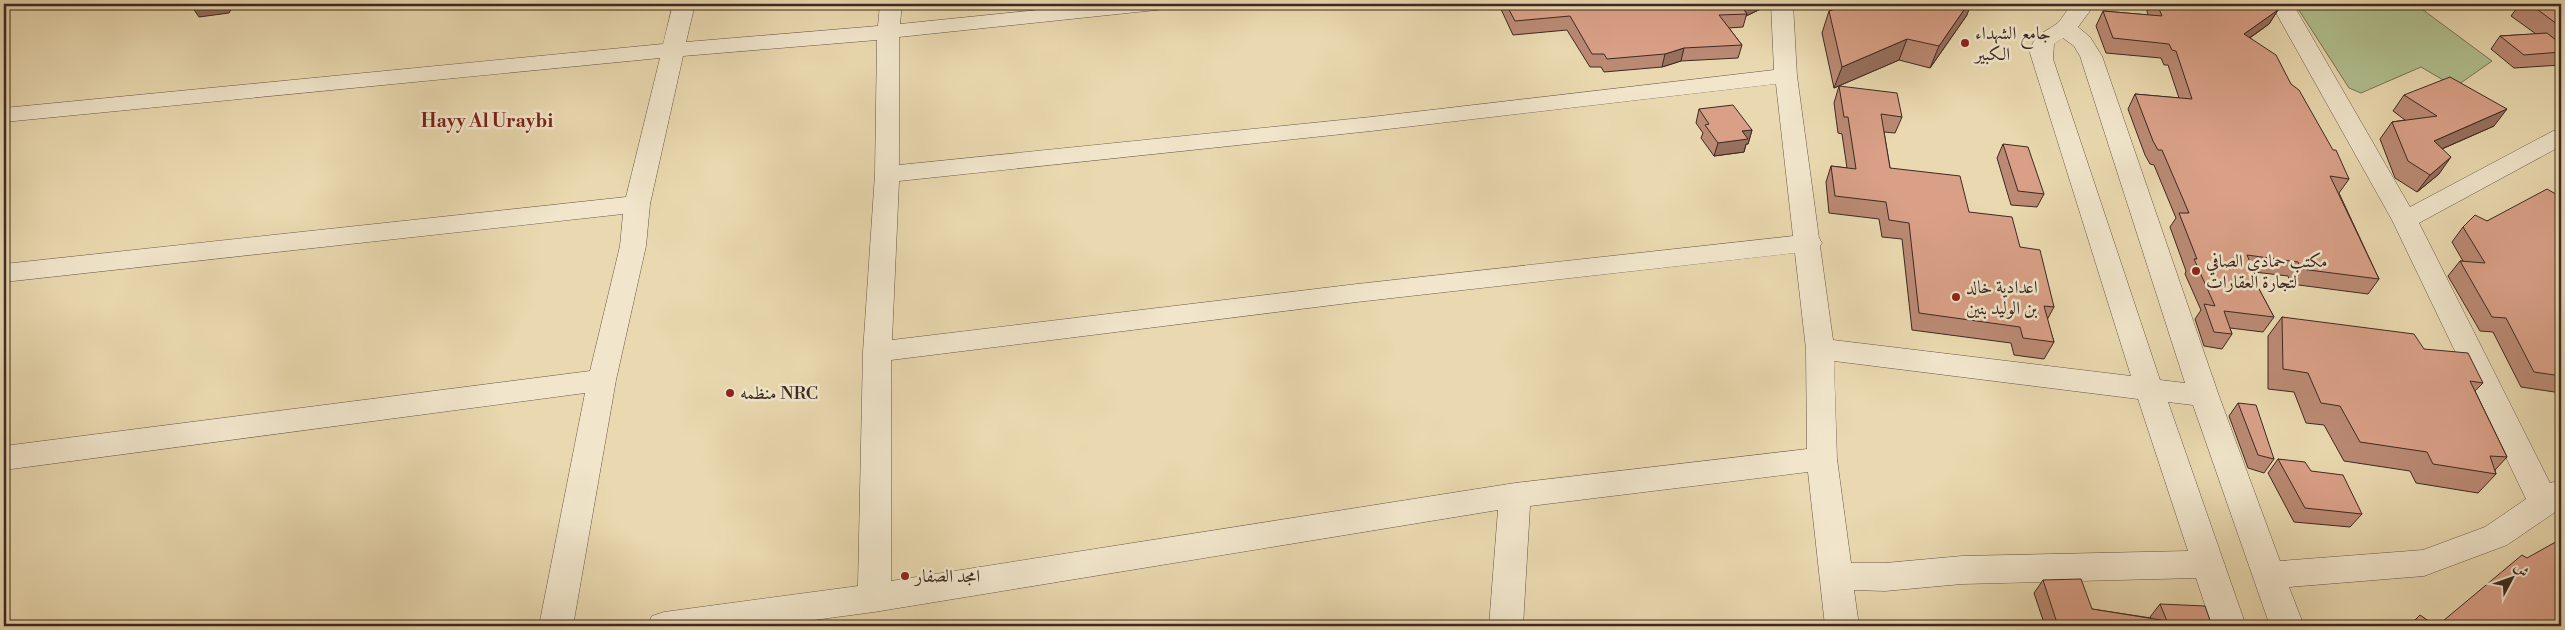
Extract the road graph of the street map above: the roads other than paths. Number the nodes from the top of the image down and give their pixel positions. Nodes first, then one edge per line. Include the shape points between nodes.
1 (684, 4) edge
2 (891, 4) edge
3 (1156, 4) edge
4 (1782, 4) edge
5 (2084, 4) edge
6 (2282, 4) edge
7 (2066, 30) junction
8 (888, 32) junction
9 (672, 50) junction
10 (1786, 76) junction
11 (4, 115) edge
12 (2561, 136) edge
13 (887, 174) junction
14 (637, 204) junction
15 (2405, 220) junction
16 (1808, 243) junction
17 (4, 273) edge
18 (1820, 349) junction
19 (877, 352) junction
20 (602, 380) junction
21 (2149, 389) junction
22 (2204, 396) junction
23 (4, 458) edge
24 (1822, 459) junction
25 (1515, 496) junction
26 (2553, 498) edge
27 (2209, 564) junction
28 (2269, 575) junction
29 (1837, 576) junction
30 (874, 598) junction
31 (556, 626) edge
32 (664, 626) edge
33 (1506, 626) edge
34 (1842, 626) edge
35 (2230, 626) edge
36 (2287, 626) edge

1 - 9 street
2 - 8 street
3 - 8 street
4 - 10 street
5 - 7 street via 2071,18
6 - 15 street
7 - 21 street via 2050,36 2040,52
7 - 22 street via 2082,42 2090,56
8 - 9 street
8 - 13 street
9 - 11 street
9 - 14 street
10 - 13 street via 1371,124
10 - 16 street
12 - 15 street
13 - 19 street
14 - 17 street
14 - 20 street via 633,246
15 - 26 street
16 - 18 street
16 - 19 street via 1357,293
18 - 21 street
18 - 24 street
19 - 30 street
20 - 23 street
20 - 31 street
21 - 22 street
21 - 27 street
22 - 28 street
24 - 25 street
24 - 29 street
25 - 30 street
25 - 33 street
26 - 28 street via 2496,536 2424,563
27 - 29 street via 1962,570 1885,577
27 - 35 street
28 - 36 street
29 - 34 street
30 - 32 street

